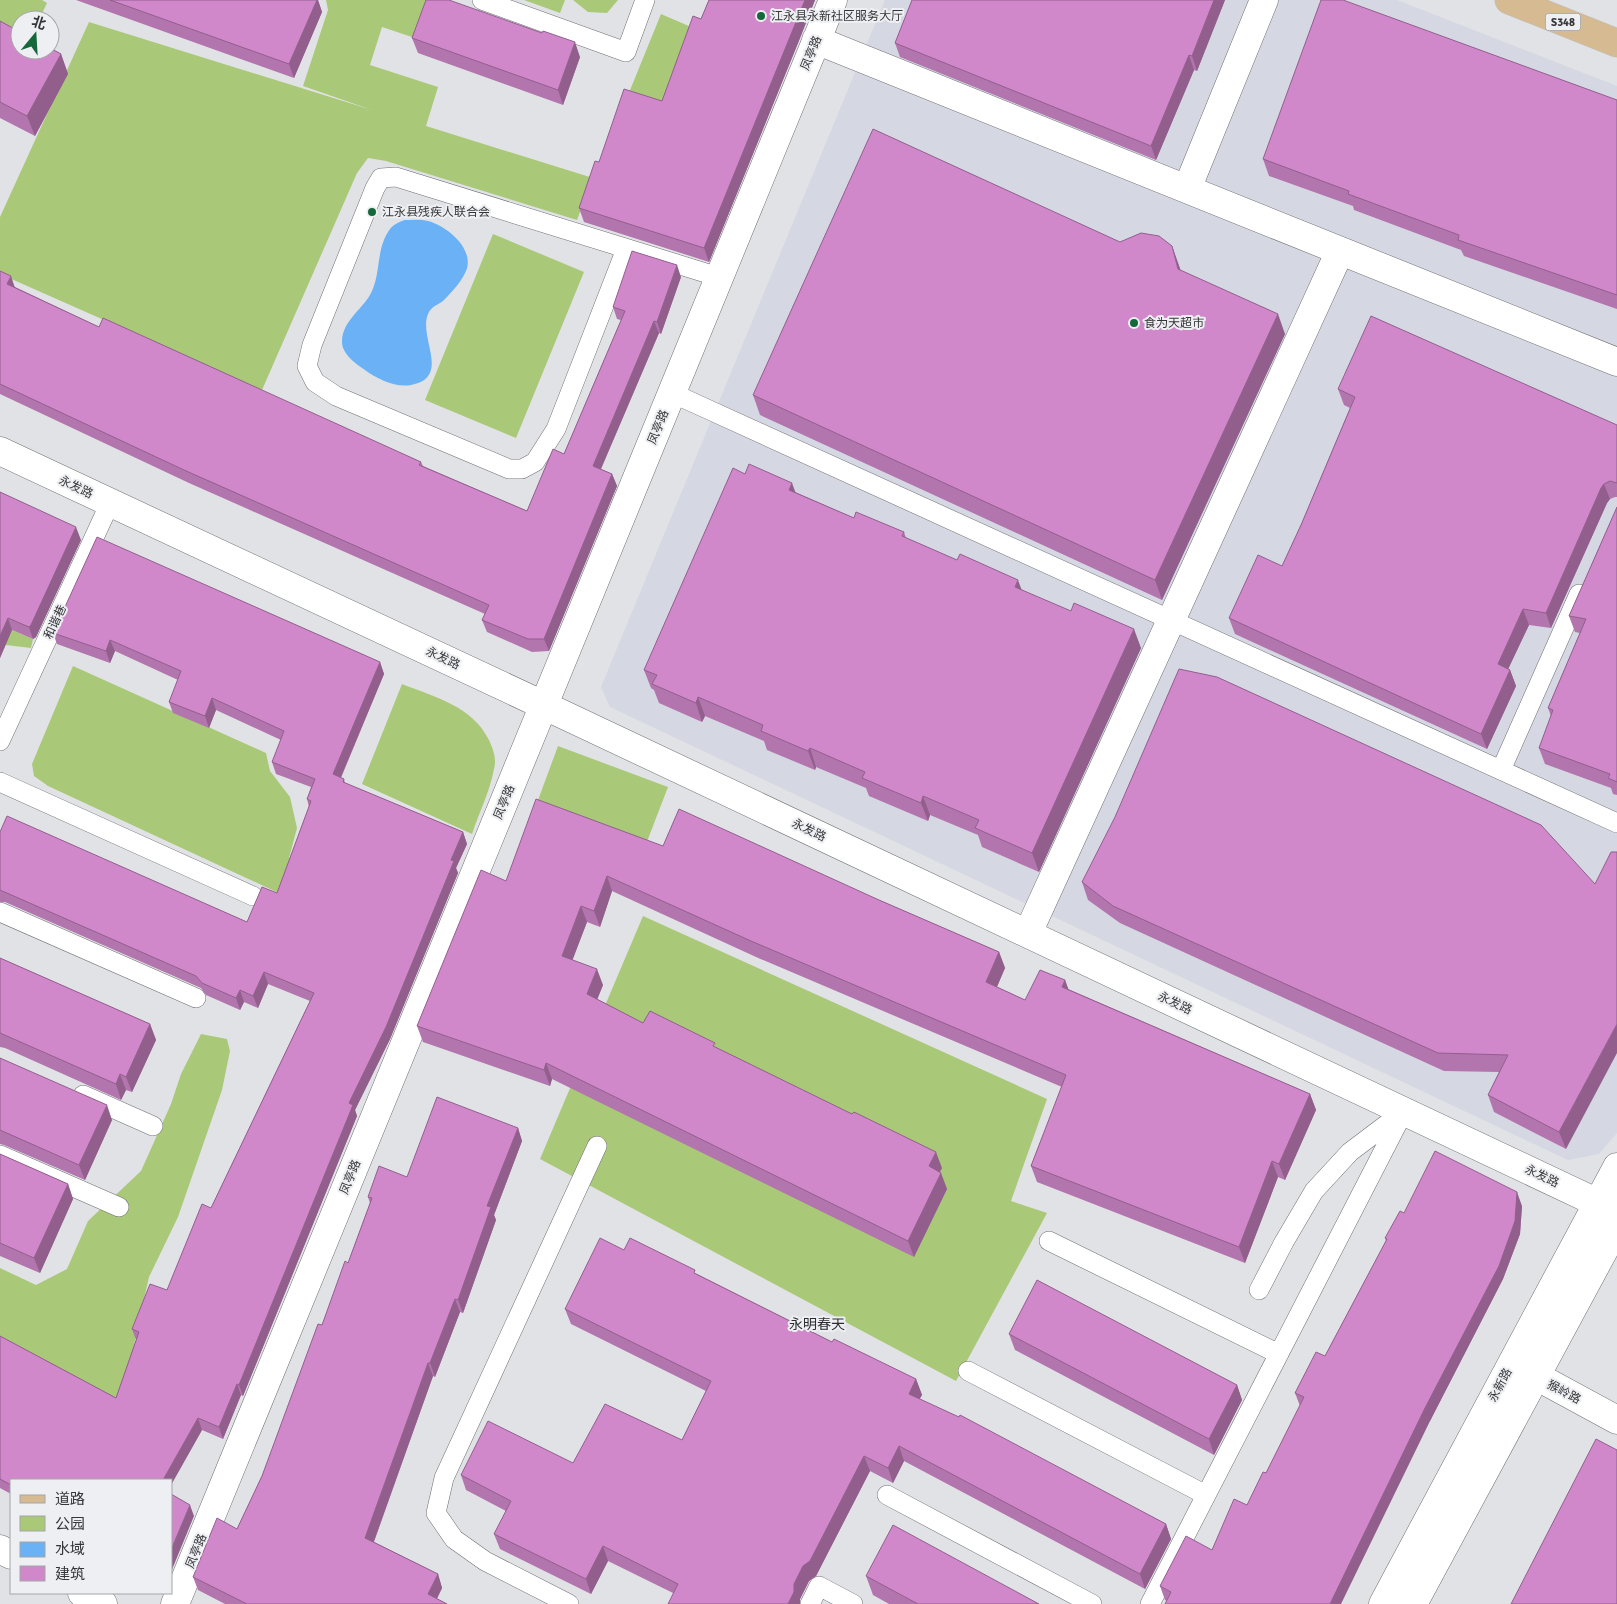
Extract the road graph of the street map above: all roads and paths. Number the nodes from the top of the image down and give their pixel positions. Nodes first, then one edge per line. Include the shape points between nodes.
1 (482, 0) edge
2 (645, 0) edge
3 (833, 0) edge
4 (1264, 0) edge
5 (1509, 0) edge
6 (816, 40) junction
7 (1617, 43) edge
8 (1187, 189) junction
9 (626, 249) junction
10 (1340, 251) junction
11 (719, 278) junction
12 (1617, 362) edge
13 (672, 393) junction
14 (0, 451) edge
15 (110, 502) junction
16 (1585, 581) edge
17 (1171, 620) junction
18 (543, 705) junction
19 (0, 741) edge
20 (1502, 770) junction
21 (0, 782) edge
22 (1617, 823) edge
23 (253, 896) dead end
24 (0, 912) edge
25 (1028, 934) junction
26 (196, 998) edge
27 (70, 1089) edge
28 (1404, 1111) junction
29 (152, 1126) dead end
30 (597, 1146) dead end
31 (0, 1155) edge
32 (1617, 1167) edge
33 (120, 1207) dead end
34 (1607, 1207) edge
35 (1617, 1226) edge
36 (1049, 1242) dead end
37 (1259, 1290) dead end
38 (1279, 1354) junction
39 (1513, 1360) junction
40 (968, 1371) dead end
41 (1536, 1376) junction
42 (1617, 1420) edge
43 (887, 1495) dead end
44 (1206, 1495) junction
45 (84, 1594) edge
46 (103, 1604) edge
47 (175, 1604) edge
48 (569, 1604) edge
49 (810, 1604) edge
50 (853, 1604) edge
51 (1092, 1604) edge
52 (1150, 1604) edge
53 (1384, 1604) edge
54 (1414, 1604) edge

1 - 2 lane via 626,52
3 - 6 street, 凤亭路
4 - 8 street
5 - 7 main road, S348
6 - 8 street
6 - 11 street, 凤亭路
8 - 10 street
9 - 9 lane via 396,177 381,178 312,345 307,366 315,382 336,396 509,469 522,469 535,462 556,429
9 - 11 lane
10 - 12 street
10 - 17 street
11 - 13 street, 凤亭路
13 - 17 lane
13 - 18 street, 凤亭路
14 - 15 street, 永发路
15 - 18 street, 永发路
15 - 19 lane, 和谐巷
16 - 20 lane
17 - 20 lane
17 - 25 street
18 - 25 street, 永发路
18 - 47 street, 凤亭路
20 - 22 lane
21 - 23 lane
24 - 26 lane
25 - 28 street, 永发路
27 - 29 lane
28 - 34 street, 永发路
28 - 37 lane via 1350,1152 1314,1191
28 - 38 lane
30 - 48 lane via 444,1478 436,1513 454,1539 485,1561
31 - 33 lane
32 - 34 street, 永新路
34 - 39 street, 永新路
35 - 41 street
36 - 38 lane
38 - 44 lane
39 - 41 street, 猴岭路
39 - 53 street, 永新路
40 - 44 lane
41 - 42 street, 猴岭路
41 - 54 street
43 - 51 lane
44 - 52 lane
45 - 46 street
49 - 50 lane via 820,1586

